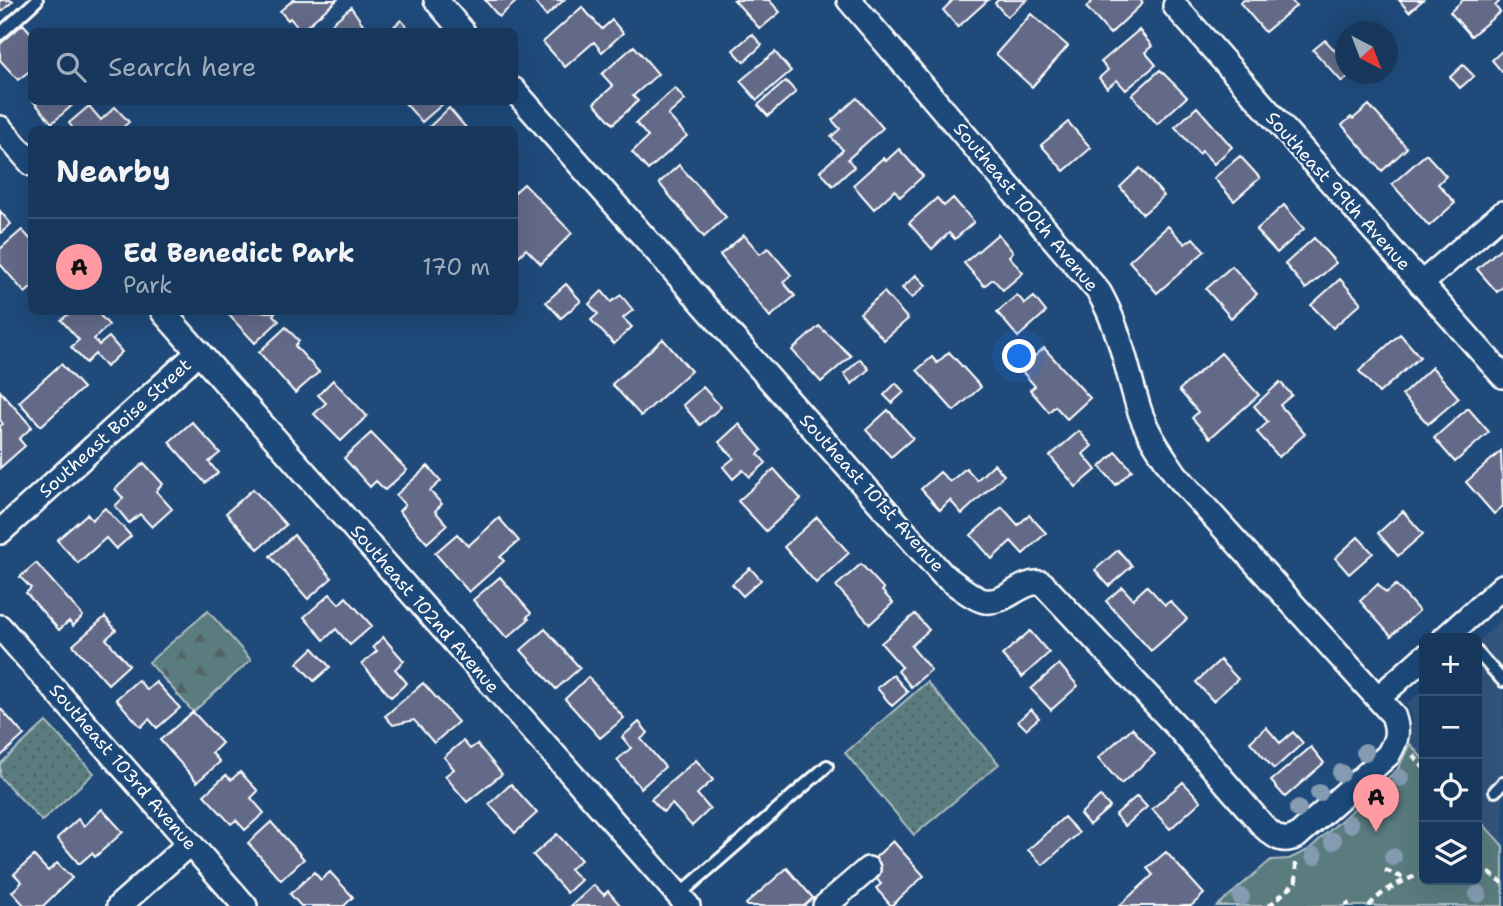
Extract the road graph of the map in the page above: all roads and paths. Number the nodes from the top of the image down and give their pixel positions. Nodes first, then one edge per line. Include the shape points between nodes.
1 (37, 0) edge
2 (436, 0) edge
3 (849, 0) edge
4 (1175, 6) dead end
5 (460, 28) edge
6 (0, 34) edge
7 (518, 95) edge
8 (0, 128) edge
9 (28, 160) edge
10 (1503, 213) edge
11 (1421, 284) junction
12 (166, 315) edge
13 (199, 352) junction
14 (1503, 376) edge
15 (0, 532) edge
16 (1503, 586) edge
17 (0, 627) edge
18 (1457, 633) edge
19 (1482, 658) edge
20 (1419, 661) edge
21 (1503, 681) edge
22 (1378, 698) junction
23 (827, 766) dead end
24 (1290, 839) junction
25 (190, 843) junction
26 (868, 869) dead end
27 (1385, 870) dead end
28 (1482, 871) edge
29 (1419, 875) edge
30 (1406, 879) junction
31 (1503, 883) edge
32 (683, 901) edge
33 (119, 906) edge
34 (245, 906) edge
35 (825, 906) edge
36 (1269, 906) edge
37 (1369, 906) edge

1 - 6 lane
2 - 5 street
3 - 22 street, Southeast 100th Avenue via 1099,292 1118,330 1139,410 1176,475
4 - 11 street, Southeast 99th Avenue
7 - 24 street, Southeast 101st Avenue via 943,575 983,602 1000,600 1031,582 1042,583 1265,828 1280,839
8 - 9 street
10 - 11 street
11 - 14 street, Southeast 99th Avenue
12 - 13 street, Southeast 102nd Avenue
13 - 15 street, Southeast Boise Street
13 - 32 street, Southeast 102nd Avenue
16 - 18 street
17 - 25 street, Southeast 103rd Avenue
19 - 21 lane
20 - 22 street
22 - 24 street, Southeast 100th Avenue via 1398,729 1388,755
23 - 32 lane
24 - 36 path via 1297,882
25 - 33 street
25 - 34 street, Southeast 103rd Avenue
26 - 35 street
27 - 30 path
28 - 31 path
29 - 30 path
30 - 37 path via 1378,895

